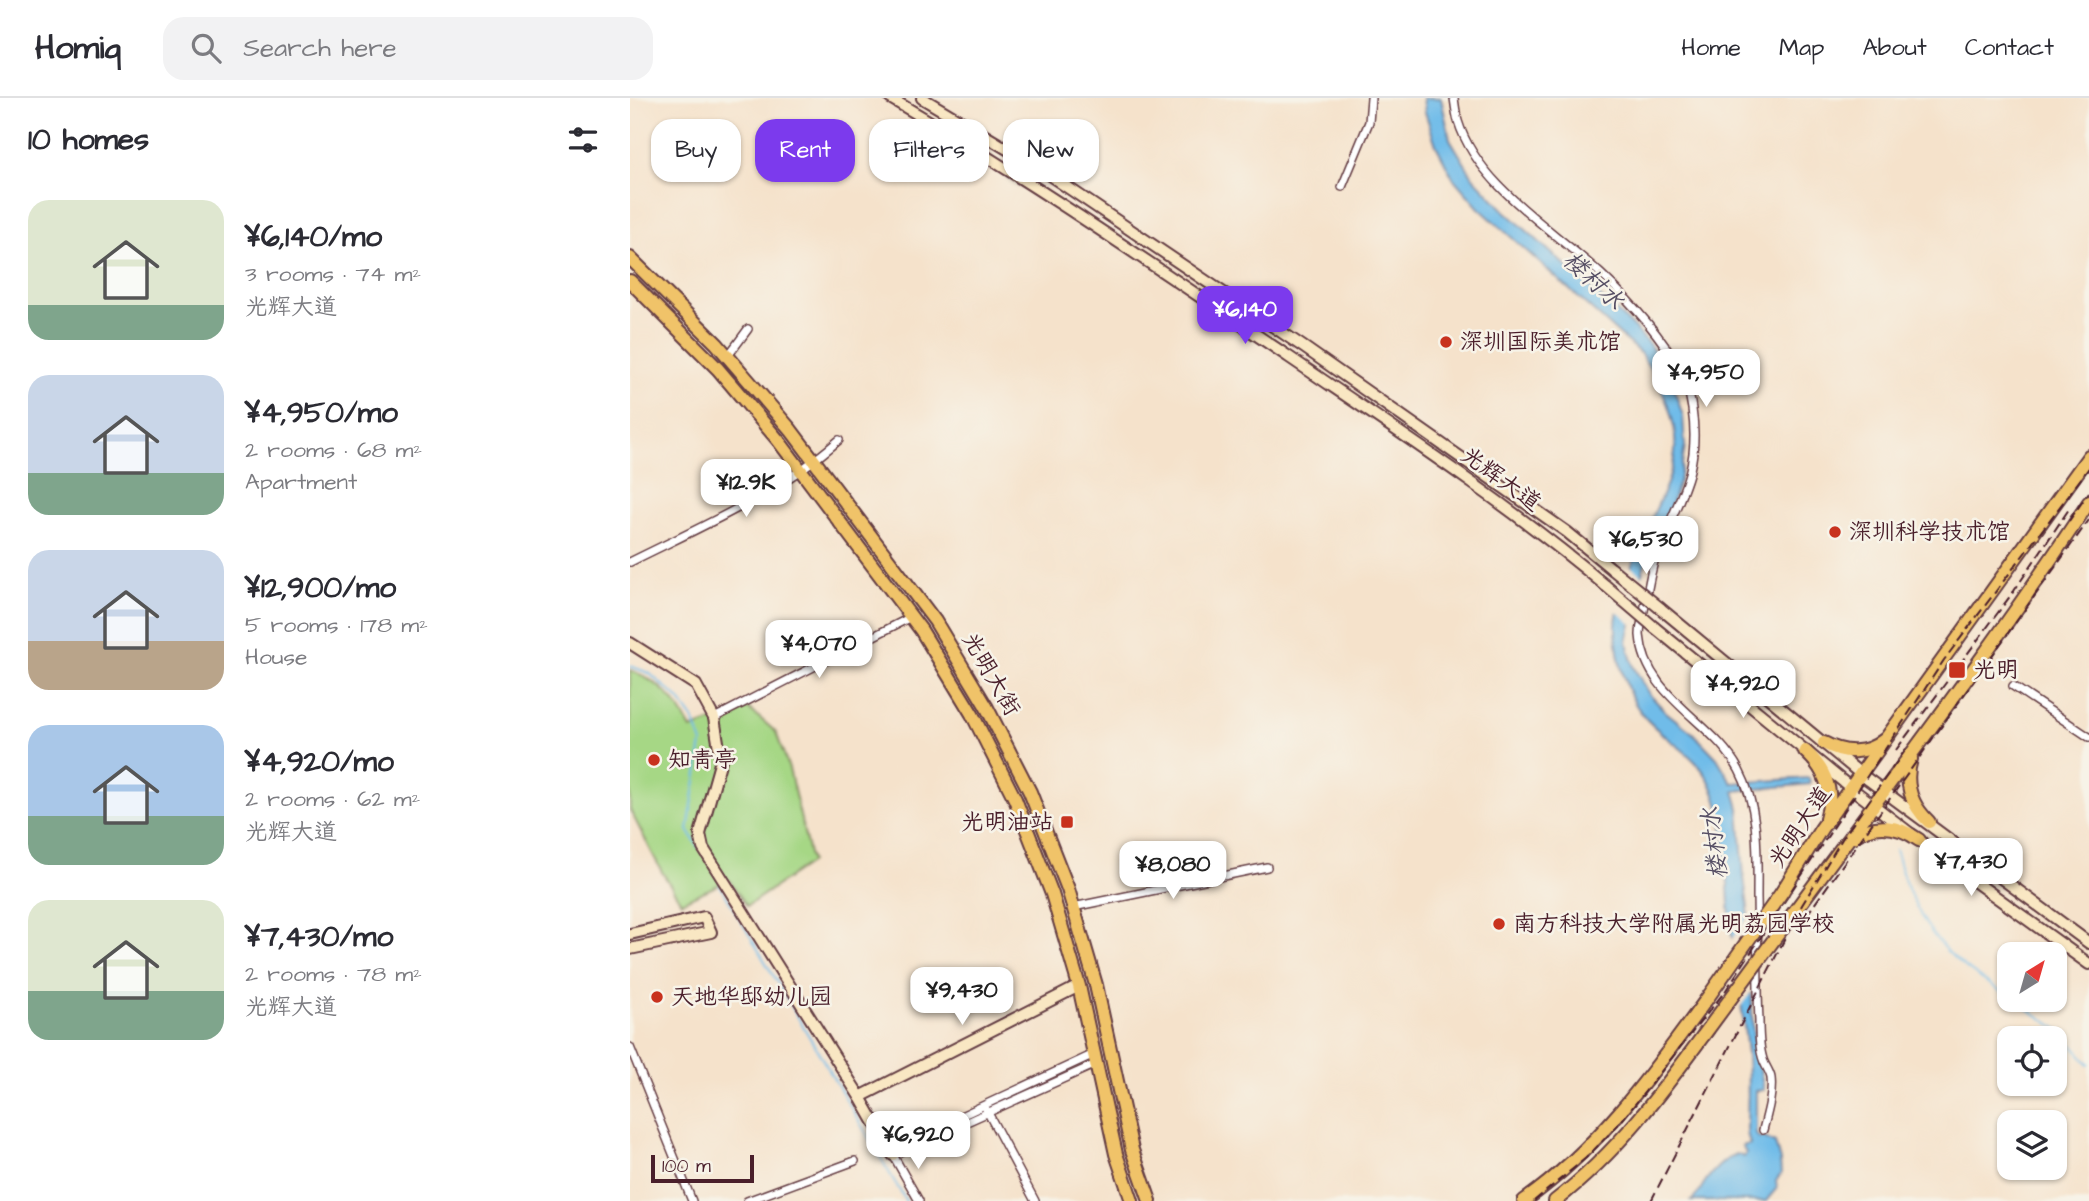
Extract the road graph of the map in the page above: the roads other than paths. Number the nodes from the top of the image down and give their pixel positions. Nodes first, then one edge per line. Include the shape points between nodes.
1 (890, 98) edge
2 (922, 98) edge
3 (1371, 98) edge
4 (1454, 98) edge
5 (1342, 187) dead end
6 (630, 258) edge
7 (630, 281) edge
8 (748, 329) dead end
9 (727, 356) junction
10 (839, 440) dead end
11 (2089, 456) edge
12 (815, 461) junction
13 (802, 471) junction
14 (2089, 502) edge
15 (630, 562) edge
16 (911, 617) junction
17 (630, 643) edge
18 (2013, 686) dead end
19 (714, 718) junction
20 (1890, 736) junction
21 (2089, 737) edge
22 (1825, 744) junction
23 (1917, 747) junction
24 (1805, 751) junction
25 (1862, 775) junction
26 (1852, 788) junction
27 (1884, 792) junction
28 (1874, 805) junction
29 (1929, 822) junction
30 (1821, 829) junction
31 (1919, 840) junction
32 (1843, 847) junction
33 (1267, 867) dead end
34 (1073, 907) junction
35 (630, 934) edge
36 (2089, 943) edge
37 (630, 949) edge
38 (2089, 964) edge
39 (1079, 986) junction
40 (1733, 994) dead end
41 (1703, 1036) dead end
42 (630, 1047) edge
43 (1095, 1059) junction
44 (860, 1097) junction
45 (986, 1109) junction
46 (1763, 1130) dead end
47 (892, 1152) junction
48 (855, 1161) dead end
49 (692, 1201) edge
50 (747, 1201) edge
51 (919, 1201) edge
52 (1035, 1201) edge
53 (1132, 1201) edge
54 (1150, 1201) edge
55 (1524, 1201) edge
56 (1555, 1201) edge

1 - 24 main road, 光辉大道, bridge via 1062,203 1524,522
2 - 22 main road, 光辉大道, bridge via 1039,168 1149,242 1567,532
3 - 5 street via 1369,122
4 - 46 street via 1458,121 1475,156 1495,182 1623,296 1682,372 1691,401 1696,434 1693,460 1649,577 1640,634 1660,685 1729,753 1751,801 1757,860 1759,1024 1763,1061 1771,1078
6 - 9 main road, 光明大街
7 - 13 main road, 光明大街 via 718,369
8 - 9 street
9 - 12 main road, 光明大街
10 - 12 street
11 - 20 main road, 光明大道
12 - 13 street
12 - 34 main road, 光明大街 via 935,621 970,677 1030,792
13 - 15 street
13 - 16 main road, 光明大街
14 - 23 main road, 光明大道
16 - 19 street
16 - 39 main road, 光明大街 via 967,705 1015,799 1052,894
17 - 19 main road via 696,685
18 - 21 street
19 - 44 main road via 721,760 700,835 703,848
20 - 22 main road via 1858,751
20 - 25 main road, 光明大道
22 - 25 main road, 光辉大道
23 - 27 main road, 光明大道
23 - 29 main road via 1909,764 1909,791
24 - 26 main road, 光辉大道
24 - 30 main road via 1820,766 1829,786 1829,808
25 - 26 main road, 光明大道
25 - 27 main road, 光辉大道
26 - 28 main road, 光辉大道
26 - 30 main road, 光明大道
27 - 28 main road, 光明大道
27 - 29 main road, 光辉大道
28 - 31 main road, 光辉大道
28 - 32 main road, 光明大道
29 - 36 main road, 光辉大道
30 - 55 main road, 光明大道, bridge via 1783,891 1646,1083 1564,1169
31 - 32 main road via 1900,830 1879,827 1859,833
31 - 38 main road, 光辉大道
32 - 41 main road, 光明大道, bridge
33 - 34 street
34 - 54 main road, 光明大街 via 1096,985 1127,1131
35 - 37 main road via 704,917 711,932
39 - 43 main road, 光明大街
39 - 44 main road
40 - 56 main road via 1637,1123
42 - 49 street
43 - 45 street
43 - 53 main road, 光明大街
44 - 47 main road
45 - 47 street
45 - 52 street
47 - 51 street
48 - 50 street

